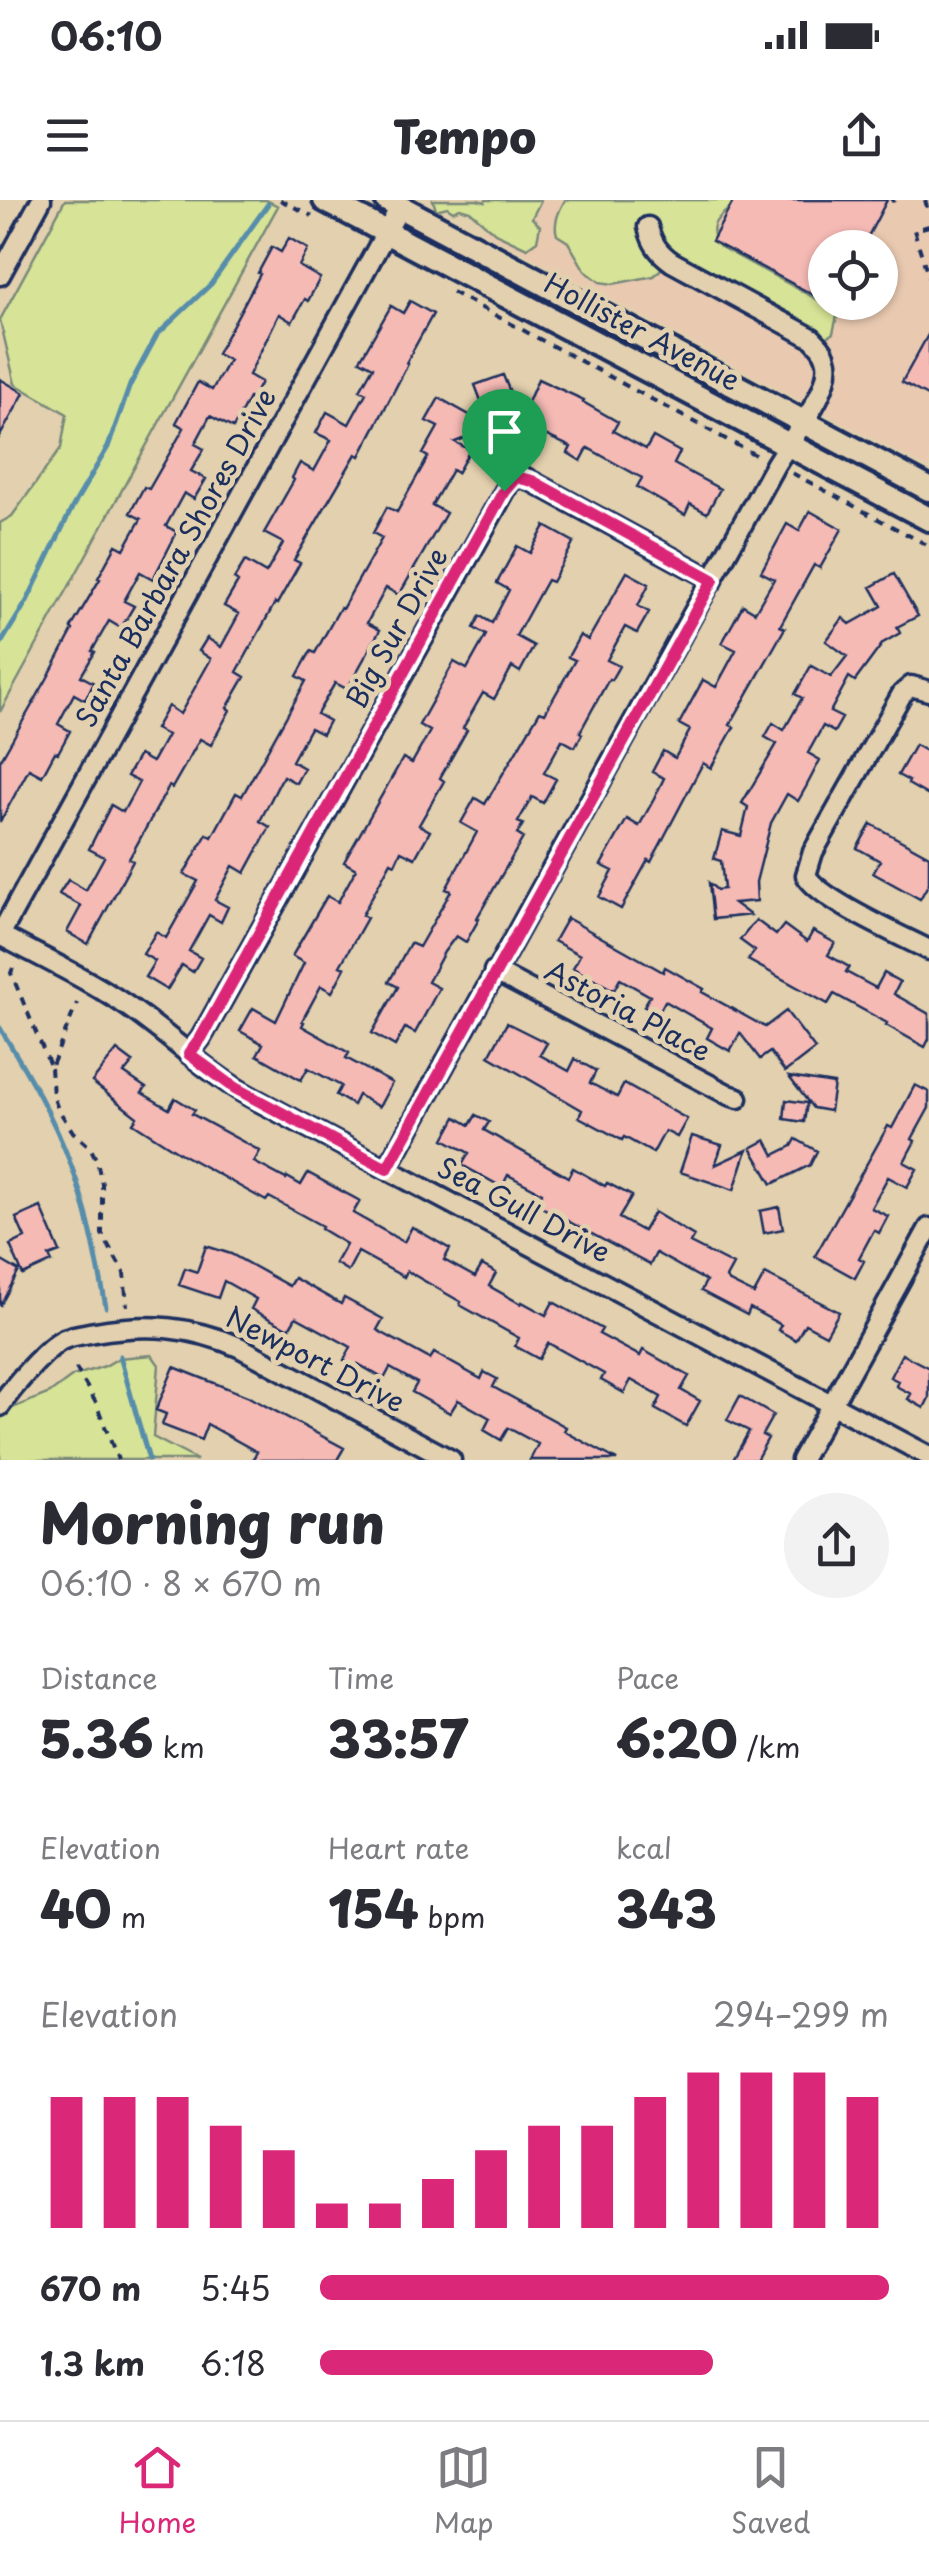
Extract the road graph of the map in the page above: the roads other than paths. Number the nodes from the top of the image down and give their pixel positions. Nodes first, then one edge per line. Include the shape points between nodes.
1 (41, 200) edge
2 (326, 200) edge
3 (393, 204) edge
4 (648, 227) dead end
5 (387, 231) junction
6 (0, 275) edge
7 (802, 422) junction
8 (787, 443) junction
9 (929, 489) edge
10 (929, 519) edge
11 (713, 580) junction
12 (929, 691) edge
13 (0, 935) edge
14 (929, 950) edge
15 (494, 971) junction
16 (189, 1054) junction
17 (738, 1098) dead end
18 (387, 1169) junction
19 (929, 1228) edge
20 (44, 1327) dead end
21 (61, 1340) junction
22 (832, 1404) junction
23 (0, 1406) edge
24 (929, 1456) edge
25 (451, 1460) edge
26 (801, 1460) edge

1 - 6 street
2 - 5 main road, Hollister Avenue
3 - 5 street, Santa Barbara Shores Drive
3 - 7 main road, Hollister Avenue
4 - 7 street via 652,242 672,262 821,347 826,382
5 - 8 main road, Hollister Avenue
5 - 13 street, Santa Barbara Shores Drive
7 - 8 street
7 - 9 main road, Hollister Avenue
8 - 10 main road, Hollister Avenue
8 - 11 street
11 - 15 street
11 - 16 street, Big Sur Drive via 524,477 511,480
12 - 14 street via 911,686 902,694 806,875 826,895
13 - 16 street, Sea Gull Drive via 111,995
15 - 17 street, Astoria Place
15 - 18 street
16 - 18 street, Sea Gull Drive via 235,1088
18 - 22 street, Sea Gull Drive
19 - 22 street
20 - 21 street
21 - 23 street
21 - 25 street, Newport Drive via 146,1326 214,1337
22 - 24 street, Sea Gull Drive
22 - 26 street

